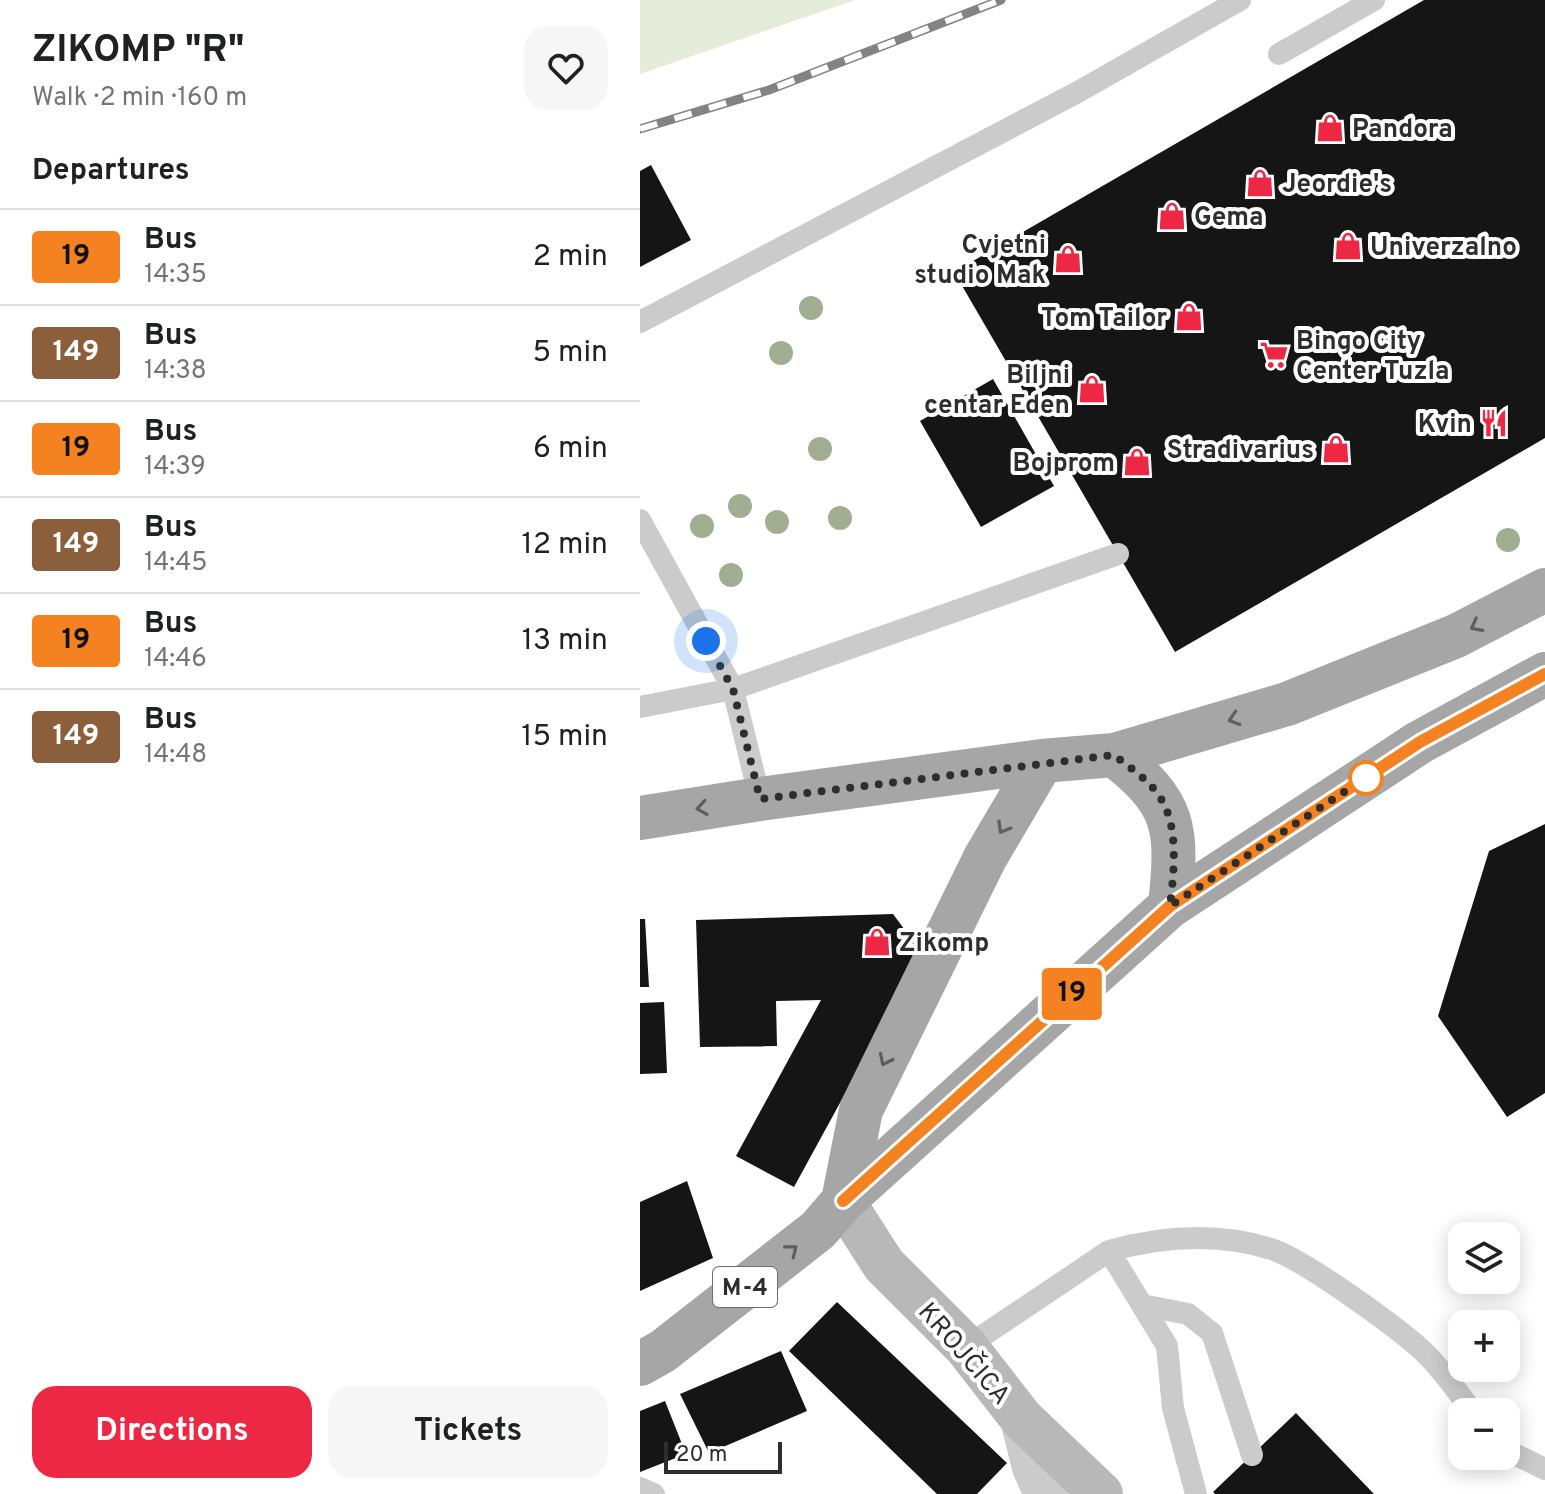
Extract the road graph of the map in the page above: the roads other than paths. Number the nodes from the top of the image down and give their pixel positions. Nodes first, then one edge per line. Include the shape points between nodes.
1 (1240, 0) edge
2 (1374, 0) edge
3 (1279, 54) dead end
4 (640, 322) edge
5 (640, 520) edge
6 (1118, 554) dead end
7 (1545, 590) edge
8 (1545, 674) edge
9 (733, 689) junction
10 (640, 707) edge
11 (1114, 755) junction
12 (1042, 761) junction
13 (760, 799) junction
14 (640, 818) edge
15 (1170, 906) junction
16 (843, 1201) junction
17 (1109, 1251) junction
18 (1142, 1305) junction
19 (966, 1347) junction
20 (640, 1364) edge
21 (1462, 1398) edge
22 (1022, 1419) junction
23 (1252, 1455) dead end
24 (1520, 1457) edge
25 (1545, 1469) edge
26 (640, 1488) edge
27 (654, 1494) edge
28 (1046, 1494) edge
29 (1101, 1494) edge
30 (1196, 1494) edge

1 - 4 lane via 1076,93
2 - 3 lane
5 - 9 lane
6 - 9 lane
7 -> 11 main road via 1456,636 1287,704
8 - 15 main road, M-4 via 1420,742
9 - 10 lane
9 - 13 lane
11 - 12 main road
11 - 15 main road via 1159,795 1168,816 1175,860
12 - 13 main road
12 -> 16 main road via 985,858 861,1110
13 -> 14 main road
15 - 16 main road, M-4
16 - 19 main road, KROJČICA via 884,1265
20 -> 16 main road, M-4 via 818,1230
17 - 18 lane
17 - 19 lane
17 - 21 lane via 1153,1239 1204,1237 1273,1249 1327,1280 1427,1354
18 - 23 lane via 1188,1314 1212,1333
18 - 30 lane via 1167,1346 1173,1408
19 - 22 main road, KROJČICA
22 - 28 street
22 - 29 main road, KROJČICA
24 - 25 lane
26 - 27 lane

